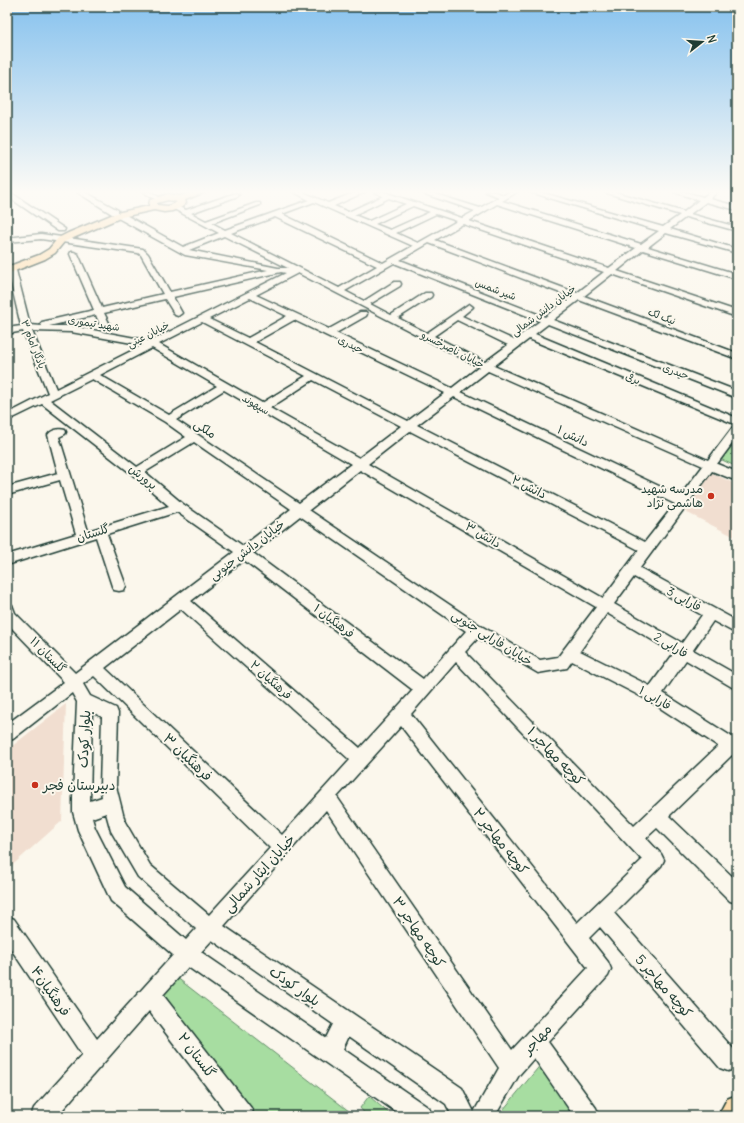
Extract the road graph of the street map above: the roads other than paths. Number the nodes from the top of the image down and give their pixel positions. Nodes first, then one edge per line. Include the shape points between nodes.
1 (57, 244) edge
2 (93, 244) edge
3 (172, 244) edge
4 (202, 244) edge
5 (244, 244) edge
6 (338, 244) edge
7 (415, 244) edge
8 (440, 244) edge
9 (533, 244) edge
10 (631, 244) edge
11 (647, 244) edge
12 (715, 244) edge
13 (419, 246) joint
14 (642, 248) junction
15 (737, 251) edge
16 (186, 252) junction
17 (74, 254) dead end
18 (217, 259) junction
19 (393, 260) junction
20 (383, 266) junction
21 (10, 270) edge
22 (281, 270) junction
23 (297, 271) junction
24 (612, 271) junction
25 (230, 275) junction
26 (737, 277) edge
27 (397, 284) dead end
28 (339, 291) junction
29 (168, 294) junction
30 (250, 295) junction
31 (428, 295) dead end
32 (579, 297) junction
33 (364, 304) junction
34 (468, 307) dead end
35 (99, 311) junction
36 (178, 313) dead end
37 (363, 314) dead end
38 (737, 314) edge
39 (294, 316) junction
40 (456, 316) junction
41 (203, 318) junction
42 (392, 318) junction
43 (547, 321) junction
44 (106, 327) dead end
45 (26, 328) junction
46 (7, 331) edge
47 (329, 333) junction
48 (528, 335) junction
49 (428, 336) junction
50 (248, 342) junction
51 (152, 344) junction
52 (516, 345) junction
53 (737, 356) edge
54 (487, 366) junction
55 (93, 375) junction
56 (313, 376) junction
57 (224, 386) junction
58 (453, 393) junction
59 (54, 395) junction
60 (737, 395) edge
61 (43, 400) junction
62 (262, 408) junction
63 (7, 418) edge
64 (170, 420) junction
65 (410, 426) junction
66 (736, 428) edge
67 (61, 432) dead end
68 (194, 437) junction
69 (360, 464) junction
70 (710, 465) junction
71 (137, 472) junction
72 (64, 475) junction
73 (737, 477) edge
74 (7, 490) edge
75 (682, 502) junction
76 (179, 507) junction
77 (301, 509) junction
78 (100, 531) junction
79 (83, 536) junction
80 (648, 549) junction
81 (244, 553) junction
82 (7, 560) edge
83 (632, 570) junction
84 (119, 586) dead end
85 (182, 601) junction
86 (606, 606) junction
87 (7, 609) edge
88 (711, 614) junction
89 (737, 628) edge
90 (476, 630) junction
91 (456, 652) junction
92 (684, 652) junction
93 (570, 654) junction
94 (94, 667) junction
95 (74, 682) junction
96 (737, 683) edge
97 (424, 689) junction
98 (653, 695) junction
99 (127, 699) junction
100 (86, 702) junction
101 (110, 713) junction
102 (401, 714) junction
103 (7, 734) edge
104 (734, 747) edge
105 (361, 759) junction
106 (327, 797) junction
107 (112, 803) junction
108 (82, 812) junction
109 (657, 816) junction
110 (634, 838) junction
111 (282, 847) junction
112 (737, 894) edge
113 (601, 913) junction
114 (7, 926) edge
115 (210, 928) junction
116 (576, 936) junction
117 (187, 954) junction
118 (601, 969) joint
119 (150, 995) junction
120 (345, 1021) junction
121 (535, 1042) junction
122 (330, 1053) junction
123 (96, 1056) junction
124 (728, 1060) dead end
125 (511, 1067) junction
126 (737, 1109) edge
127 (42, 1116) edge
128 (243, 1116) edge
129 (421, 1116) edge
130 (464, 1116) edge
131 (483, 1116) edge
132 (588, 1116) edge
133 (732, 1116) edge

1 - 21 main road via 42,257
2 - 29 street via 140,251
3 - 16 street
4 - 16 street
5 - 23 street, خیابان ناصرخسرو
6 - 20 street
7 - 13 street
8 - 32 street, نیک لک
9 - 24 street
10 - 14 street
11 - 14 street, خیابان دانش شمالی
12 - 15 street
13 - 19 street
14 - 24 street, خیابان دانش شمالی
14 - 26 street
16 - 18 street
17 - 35 street
18 - 22 street
18 - 25 street
19 - 20 street
19 - 43 street, شیر شمس
20 - 28 street
21 - 45 street, یادگار امام ۳
22 - 23 street
22 - 25 street
23 - 28 street, خیابان ناصرخسرو
23 - 30 street, خیابان عینی
24 - 32 street, خیابان دانش شمالی
24 - 38 street
25 - 29 street
27 - 33 street
28 - 33 street, خیابان ناصرخسرو
29 - 35 street
29 - 36 street
30 - 39 street, حیدری
30 - 41 street, خیابان عینی
31 - 42 street
32 - 43 street, خیابان دانش شمالی
32 - 53 street, نیک لک
33 - 42 street, خیابان ناصرخسرو
34 - 40 street
35 - 44 street
35 - 45 street
37 - 47 street
39 - 47 street, حیدری
39 - 50 street
40 - 49 street
40 - 52 street
41 - 50 street
41 - 51 street, خیابان عینی
42 - 49 street, خیابان ناصرخسرو
43 - 48 street, خیابان دانش شمالی
43 - 60 street, حیدری
45 - 46 street, شهید تیموری
45 - 51 street, شهید تیموری via 71,329
45 - 59 street, یادگار امام ۳
47 - 58 street, حیدری
48 - 52 street, خیابان دانش شمالی
48 - 66 street, برفی
49 - 54 street, خیابان ناصرخسرو
50 - 56 street
51 - 55 street, خیابان عینی
51 - 57 street, سپهوند
52 - 54 street, خیابان دانش شمالی
54 - 58 street, خیابان دانش جنوبی
54 - 70 street, خیابان ناصرخسرو
55 - 59 street, خیابان عینی
55 - 64 street, ملکی
56 - 62 street
56 - 65 street
57 - 62 street, سپهوند
57 - 64 street
58 - 65 street, خیابان دانش جنوبی
58 - 75 street, دانش ۱
59 - 61 street, خیابان عینی
61 - 63 street, خیابان عینی
61 - 71 street, پرورش
62 - 69 street, سپهوند
64 - 68 street, ملکی
65 - 69 street, خیابان دانش جنوبی
65 - 80 street, دانش ۲
66 - 70 street, خیابان فارابی جنوبی
67 - 72 street via 54,435
68 - 71 street
68 - 77 street, ملکی
69 - 77 street, خیابان دانش جنوبی
69 - 86 street, دانش ۳
70 - 73 street, خیابان ناصرخسرو
70 - 75 street, خیابان فارابی جنوبی
71 - 76 street, پرورش
72 - 74 street
72 - 79 street
75 - 80 street, خیابان فارابی جنوبی
76 - 78 street, گلستان
76 - 81 street, پرورش
77 - 81 street, خیابان دانش جنوبی
77 - 90 street, خیابان فارابی جنوبی
78 - 79 street, گلستان
78 - 84 street
79 - 82 street, گلستان
80 - 83 street, خیابان فارابی جنوبی
81 - 85 street, خیابان دانش جنوبی
81 - 97 street, فرهنگیان ۱
83 - 86 street, خیابان فارابی جنوبی
83 - 88 street, فارابی 3
85 - 94 street, خیابان دانش جنوبی
85 - 105 street, فرهنگیان ۲
86 - 92 street, فارابی 2
86 - 93 street, خیابان فارابی جنوبی
87 - 95 street, گلستان ۱۱ via 8,615
88 - 89 street, فارابی 3
88 - 92 street
90 - 91 street, خیابان ایثار شمالی
90 - 93 street, خیابان فارابی جنوبی via 538,667 562,663
91 - 97 street, خیابان ایثار شمالی
91 - 110 street, کوچه مهاجر ۱
92 - 96 street, فارابی 2
92 - 98 street
93 - 98 street, فارابی ۱
94 - 95 street, خیابان دانش جنوبی
94 - 99 street, فرهنگیان ۳
95 - 100 street, گلستان ۱۱
95 - 103 street, خیابان دانش جنوبی
97 - 102 street, خیابان ایثار شمالی
98 - 104 street, فارابی ۱
99 - 101 street
99 - 111 street, فرهنگیان ۳
100 - 101 street, بلوار کودک
100 - 108 street, بلوار کودک
101 - 107 street, بلوار کودک via 108,786
102 - 105 street, خیابان ایثار شمالی
102 - 116 street, کوچه مهاجر ۲
104 - 109 street
105 - 106 street, خیابان ایثار شمالی
106 - 111 street, خیابان ایثار شمالی
106 - 125 street, کوچه مهاجر ۳
107 - 108 street
107 - 115 street, بلوار کودک via 117,825 144,870
108 - 117 street, بلوار کودک via 87,830 118,894
109 - 110 street
109 - 112 street
110 - 113 street, کوچه مهاجر ۱ via 655,860
111 - 115 street, خیابان ایثار شمالی
113 - 116 street
113 - 124 street, کوچه مهاجر 5
114 - 123 street, فرهنگیان۴
115 - 117 street, خیابان ایثار شمالی
115 - 120 street, بلوار کودک
116 - 118 street, کوچه مهاجر ۲
117 - 119 street, خیابان ایثار شمالی
117 - 122 street, بلوار کودک
118 - 121 street, مهاجر
119 - 123 street, خیابان ایثار شمالی
119 - 128 street, گلستان ۲
120 - 122 street
120 - 130 street, بلوار کودک via 454,1096
121 - 125 street, مهاجر
121 - 132 street
122 - 129 street, بلوار کودک
123 - 127 street, خیابان ایثار شمالی
125 - 131 street, مهاجر
126 - 133 main road

